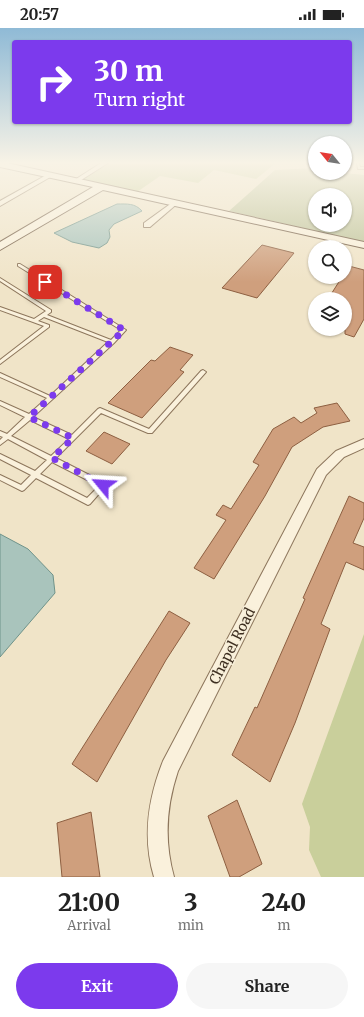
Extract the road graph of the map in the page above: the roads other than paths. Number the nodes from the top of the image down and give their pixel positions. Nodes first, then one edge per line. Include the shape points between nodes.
1 (74, 203) edge
2 (175, 203) joint
3 (147, 225) dead end
4 (364, 245) edge
5 (0, 246) edge
6 (19, 265) dead end
7 (0, 279) edge
8 (0, 308) edge
9 (43, 316) junction
10 (35, 321) junction
11 (112, 342) junction
12 (0, 362) edge
13 (203, 372) dead end
14 (0, 375) edge
15 (51, 398) junction
16 (0, 404) edge
17 (29, 417) junction
18 (0, 433) edge
19 (8, 436) junction
20 (73, 438) junction
21 (0, 443) edge
22 (364, 443) edge
23 (0, 456) edge
24 (52, 458) junction
25 (36, 474) junction
26 (0, 477) edge
27 (164, 877) edge

1 - 5 main road
2 - 3 street
2 - 4 main road
6 - 11 lane via 124,330
7 - 9 lane via 49,311
8 - 10 lane
9 - 10 lane
9 - 11 lane
10 - 12 lane via 47,326
11 - 15 lane
13 - 20 lane via 150,432 100,410
14 - 15 lane
15 - 17 lane
16 - 17 lane
17 - 19 lane
17 - 20 lane
18 - 19 lane
19 - 21 lane
19 - 24 lane
20 - 24 lane
22 - 27 street, Chapel Road via 336,455 321,472 170,768 161,790 157,816 157,844
23 - 25 lane
24 - 25 lane
24 - 25 lane via 103,485 88,502
25 - 26 lane via 22,488

